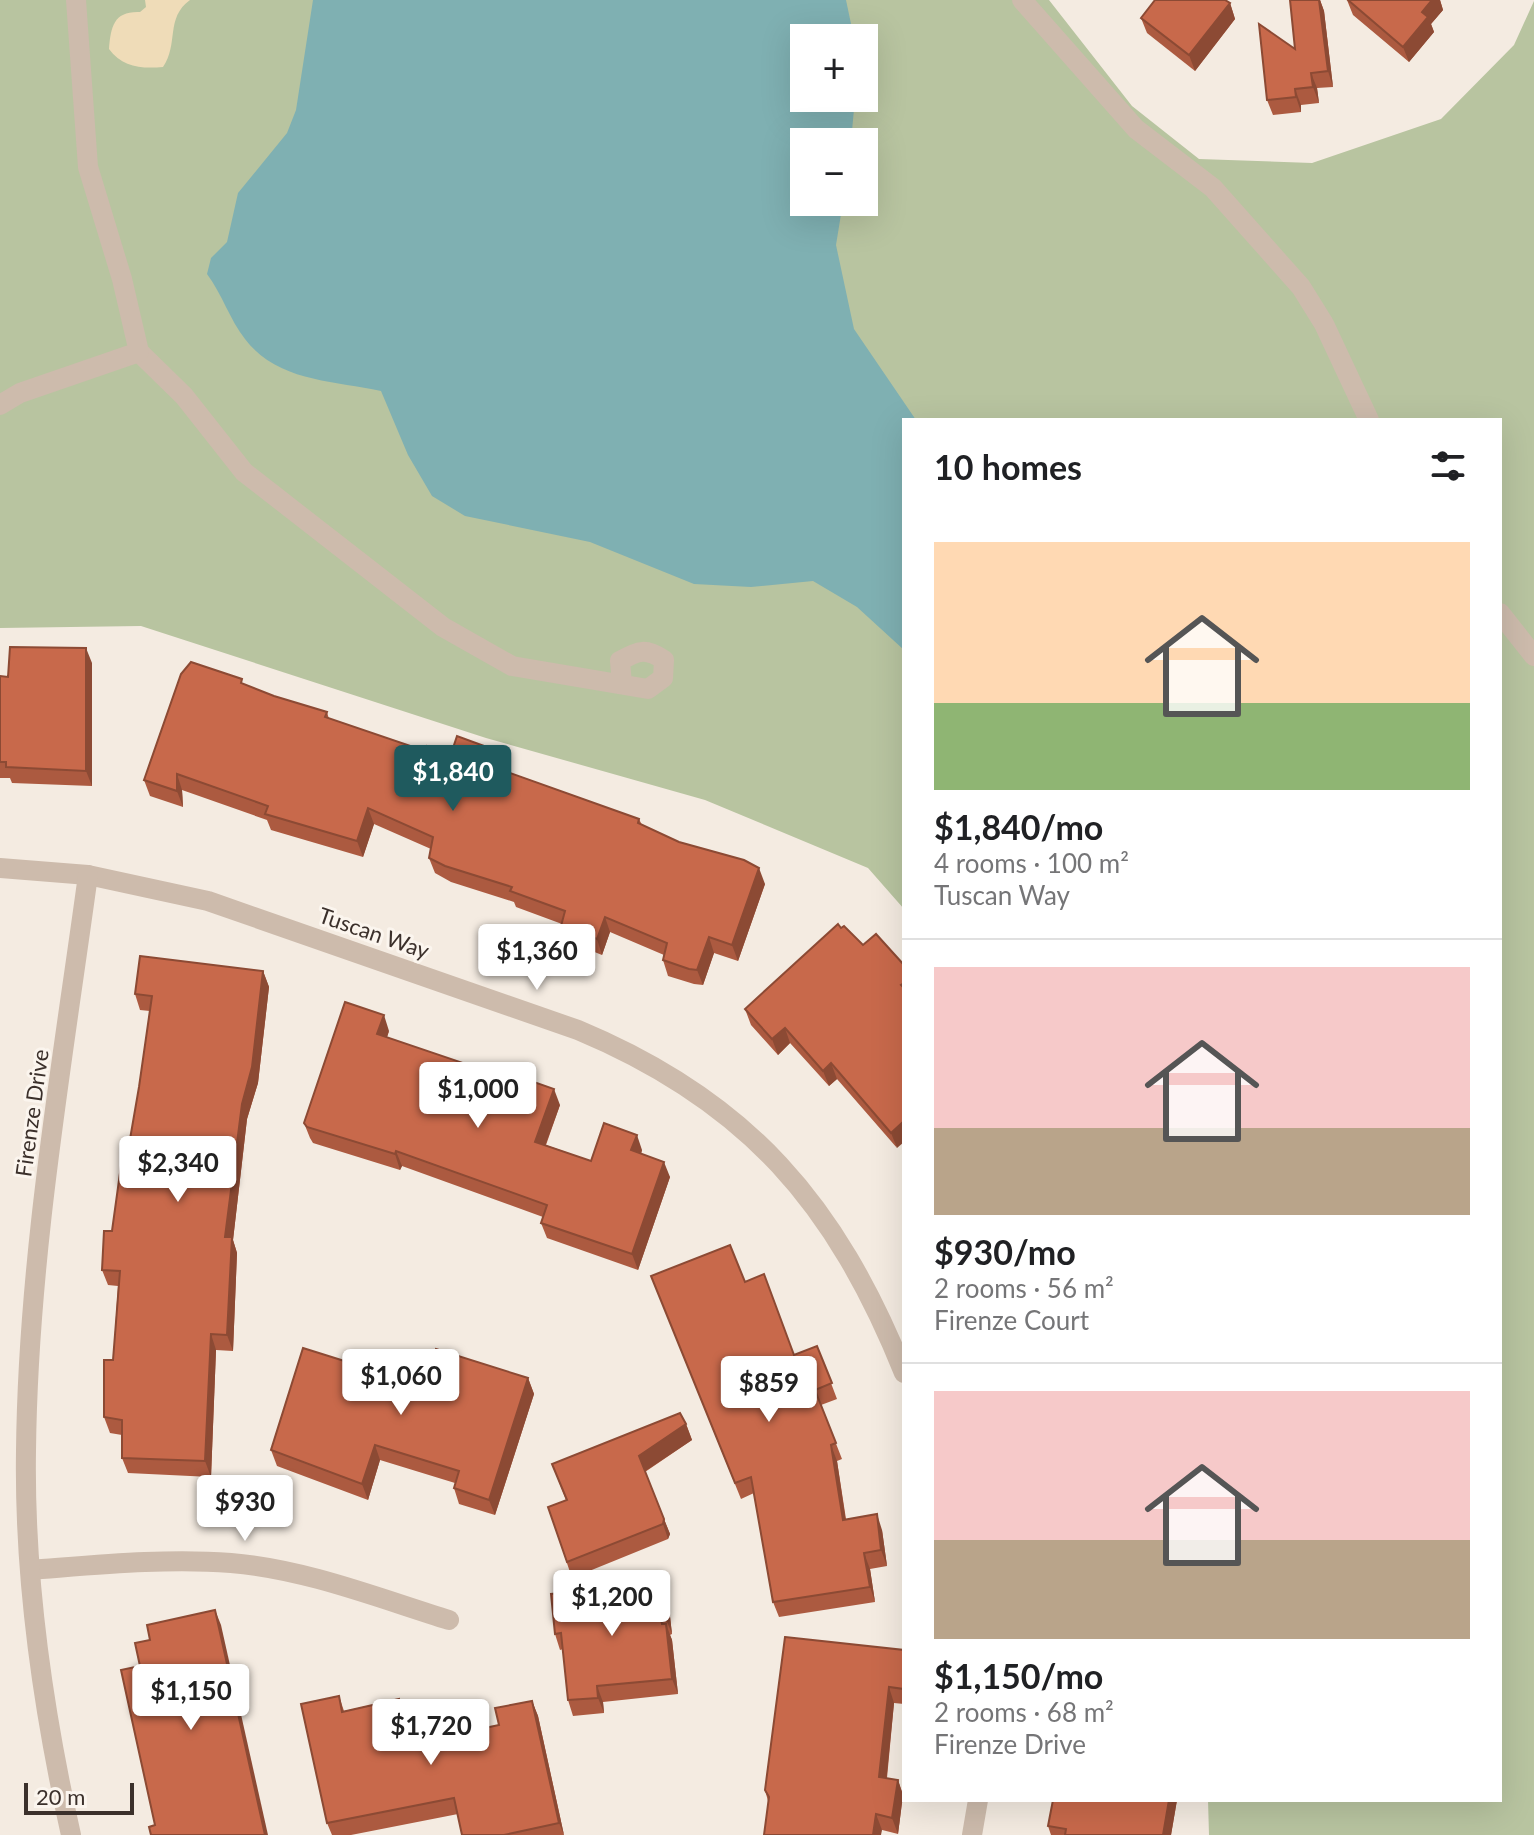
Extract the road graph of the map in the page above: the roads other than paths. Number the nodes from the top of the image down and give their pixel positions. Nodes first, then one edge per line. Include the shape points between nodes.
1 (76, 0) edge
2 (1022, 0) edge
3 (139, 352) junction
4 (0, 405) edge
5 (1368, 418) edge
6 (1502, 616) edge
7 (1534, 656) edge
8 (622, 684) dead end
9 (0, 868) edge
10 (88, 875) junction
11 (902, 1368) edge
12 (30, 1570) junction
13 (449, 1620) dead end
14 (978, 1802) edge
15 (71, 1835) edge
16 (972, 1835) edge

1 - 3 street via 88,167
2 - 5 street via 1136,129 1213,188 1301,287
3 - 4 street via 20,393
3 - 8 street via 184,396 244,472 443,627 512,666
6 - 7 street
9 - 10 street, Tuscan Way
10 - 11 street, Tuscan Way via 208,901 578,1030 631,1052 692,1087 748,1130 797,1181 838,1238
10 - 12 street, Firenze Drive via 29,1337
12 - 13 street via 163,1561 233,1563 298,1574
12 - 15 street, Firenze Drive via 43,1689
14 - 16 street

